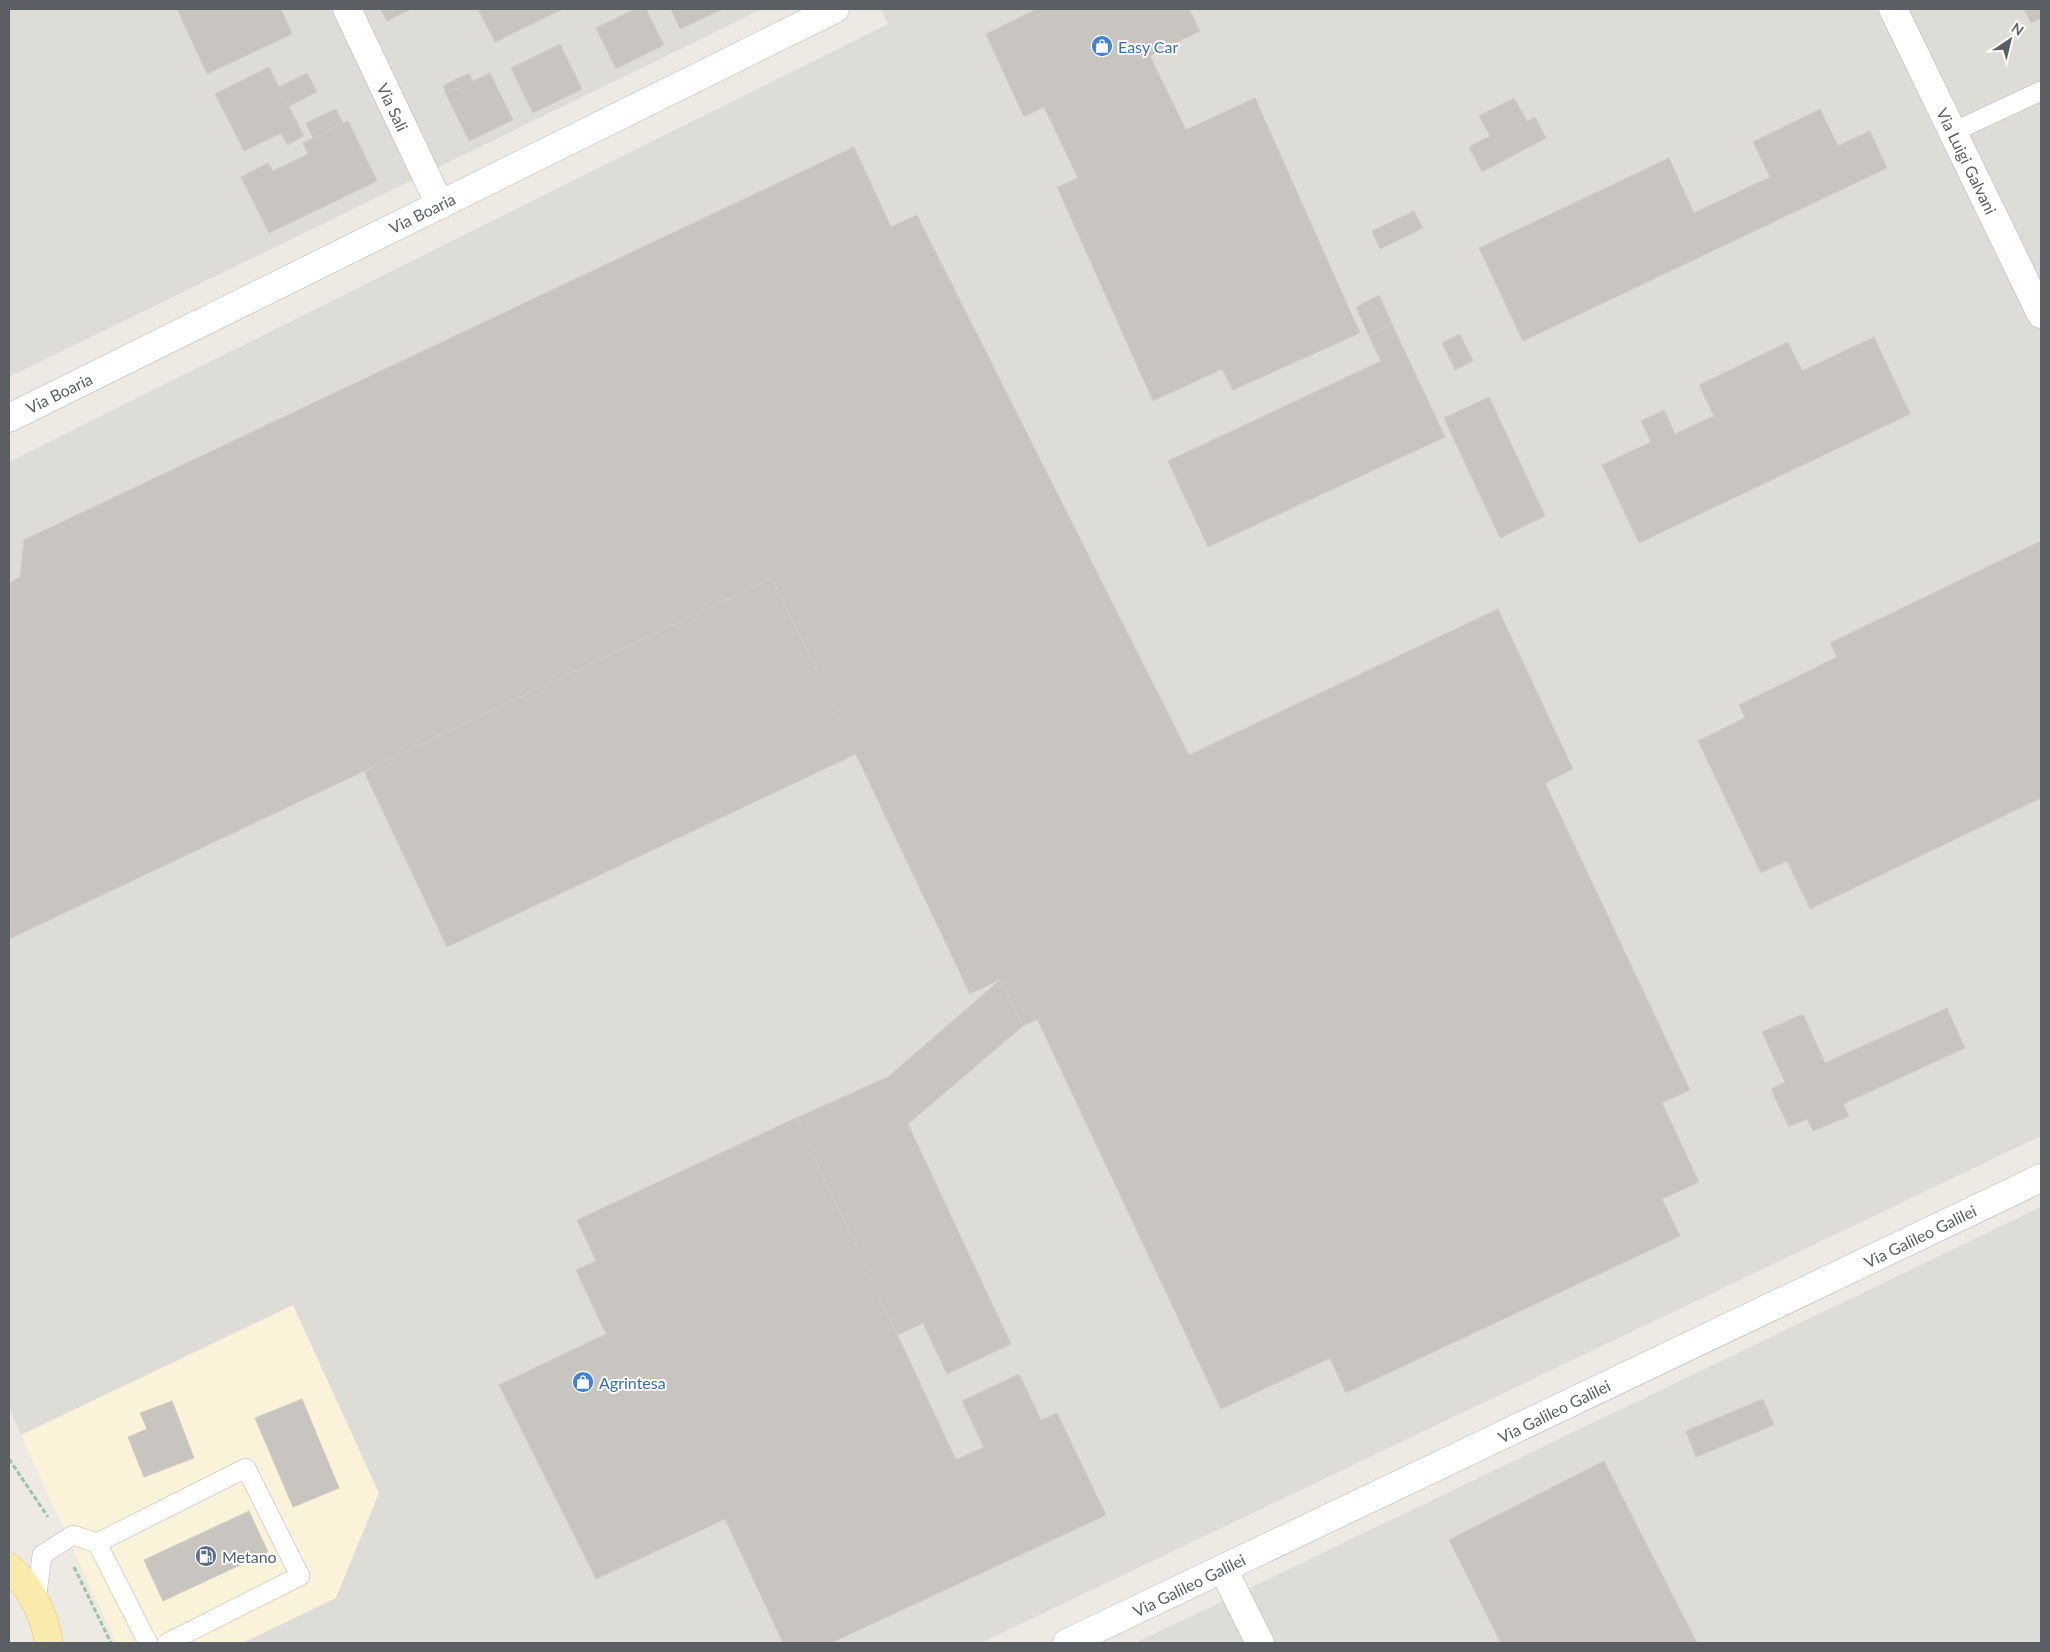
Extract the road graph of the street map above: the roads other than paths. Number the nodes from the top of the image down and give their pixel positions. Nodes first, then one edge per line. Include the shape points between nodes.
1 (347, 9) edge
2 (835, 9) edge
3 (1893, 9) edge
4 (2041, 91) edge
5 (1953, 132) junction
6 (440, 205) junction
7 (2035, 285) edge
8 (2041, 314) edge
9 (9, 418) edge
10 (2041, 1178) edge
11 (97, 1544) junction
12 (9, 1567) edge
13 (1223, 1569) junction
14 (36, 1602) junction
15 (49, 1643) edge
16 (148, 1643) edge
17 (168, 1643) edge
18 (1067, 1643) edge
19 (1260, 1643) edge

1 - 6 street, Via Sali
2 - 6 street, Via Boaria
3 - 5 street, Via Luigi Galvani
4 - 5 lane
5 - 7 street, Via Luigi Galvani
6 - 9 street, Via Boaria
7 - 8 street, Via Luigi Galvani
10 - 13 street, Via Galileo Galilei
11 - 14 lane via 73,1534 42,1554
11 - 16 lane
11 - 17 lane via 246,1468 300,1576
12 - 14 main road
13 - 18 street, Via Galileo Galilei
13 - 19 street
14 - 15 main road

